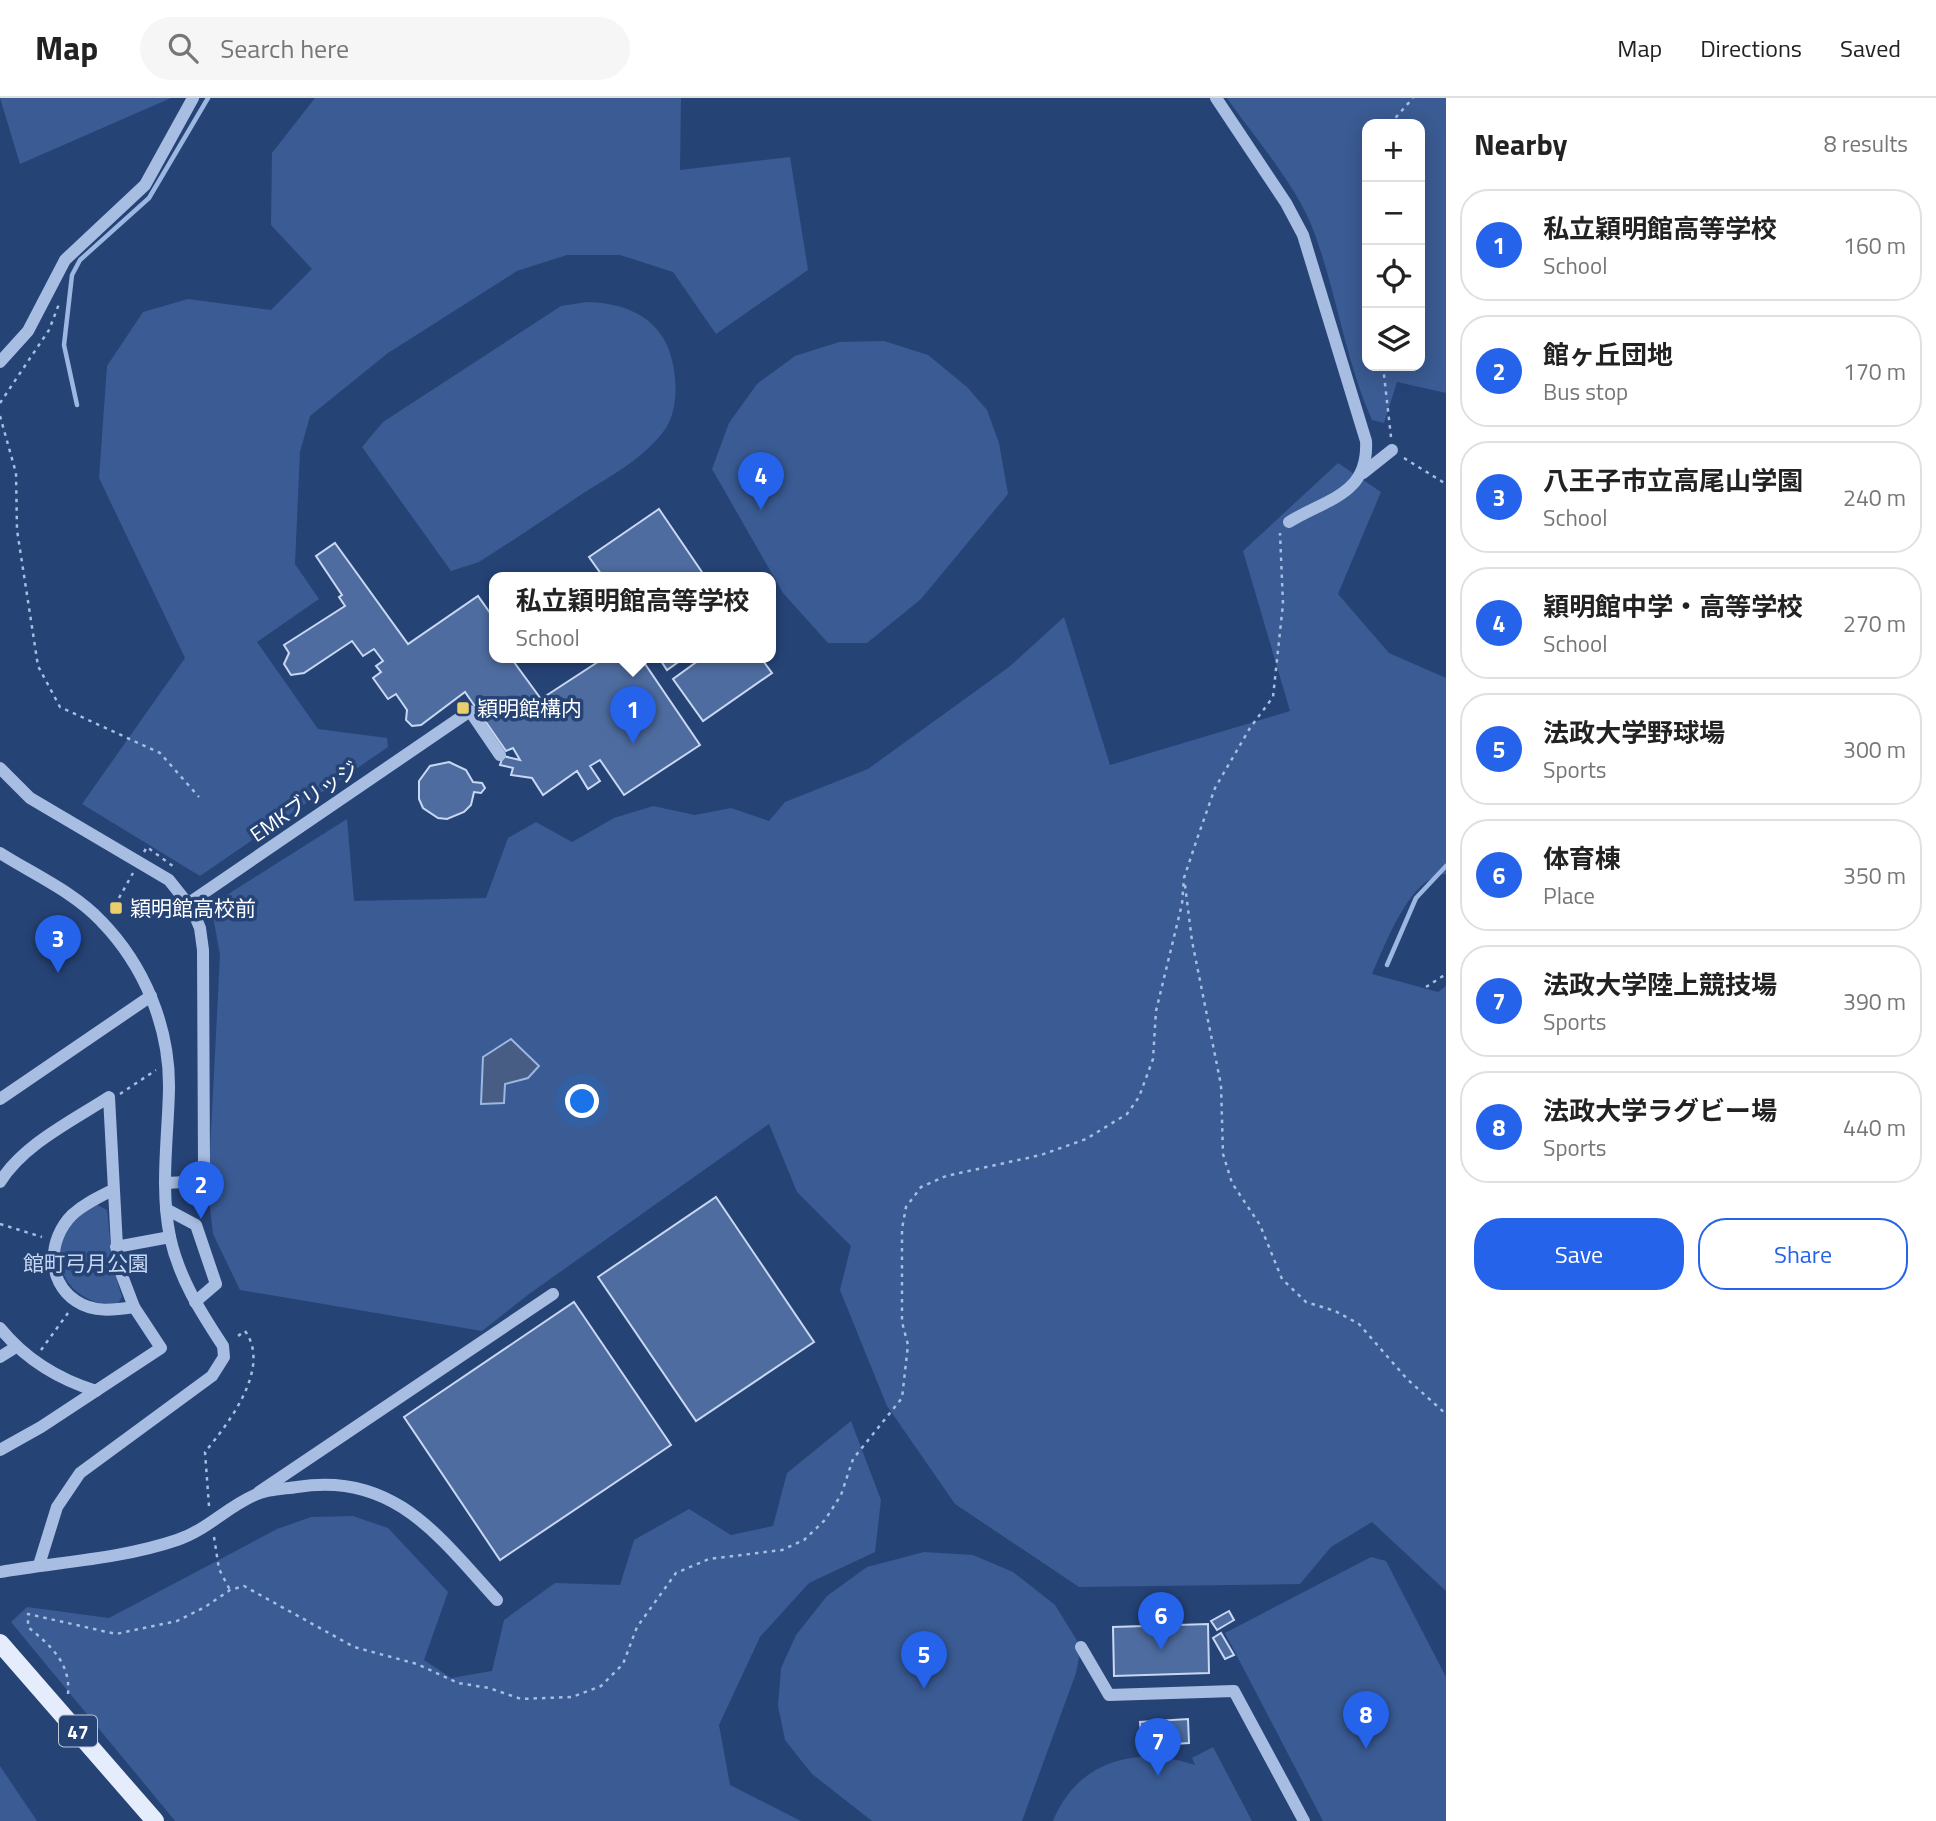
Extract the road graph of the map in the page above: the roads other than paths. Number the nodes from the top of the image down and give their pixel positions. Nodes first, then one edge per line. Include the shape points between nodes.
1 (193, 98) edge
2 (1216, 98) edge
3 (0, 362) edge
4 (1392, 450) road end
5 (1363, 473) junction
6 (1289, 522) road end
7 (500, 755) dead end
8 (0, 768) edge
9 (0, 853) edge
10 (189, 903) junction
11 (151, 996) junction
12 (0, 1099) edge
13 (0, 1182) edge
14 (165, 1183) junction
15 (113, 1190) junction
16 (166, 1209) junction
17 (170, 1237) junction
18 (116, 1247) junction
19 (553, 1294) dead end
20 (195, 1302) junction
21 (134, 1307) junction
22 (0, 1328) edge
23 (16, 1347) junction
24 (0, 1357) edge
25 (96, 1391) junction
26 (0, 1451) edge
27 (253, 1496) junction
28 (39, 1565) junction
29 (0, 1572) edge
30 (496, 1600) dead end
31 (0, 1643) edge
32 (1080, 1647) dead end
33 (155, 1821) edge
34 (1304, 1821) edge

1 - 3 street via 145,185 60,266 28,331
2 - 5 street via 1303,235 1366,441
4 - 5 street
5 - 6 street via 1329,503
7 - 10 street, EMKブリッジ via 470,711
8 - 10 street via 30,798 159,873
9 - 11 street via 100,919
10 - 14 street via 203,950 204,1164 192,1180
11 - 12 street
11 - 14 street via 162,1029 168,1073
13 - 15 street via 40,1142 109,1097
14 - 16 street
15 - 18 street
15 - 21 street via 71,1216 55,1241 53,1254 58,1279 76,1301 102,1310
16 - 17 street
16 - 20 street via 196,1225 216,1284
17 - 18 street
17 - 20 street via 180,1273
18 - 21 street via 124,1287
19 - 27 street
20 - 28 street via 223,1346 224,1360 216,1372 73,1480 57,1507
21 - 25 street via 161,1348
22 - 23 street
23 - 24 street
23 - 25 street via 33,1362
25 - 26 street
27 - 28 street via 177,1541
27 - 30 street via 341,1483 370,1490 433,1529
28 - 29 street
31 - 33 main road, 47
32 - 34 street via 1109,1695 1234,1690

